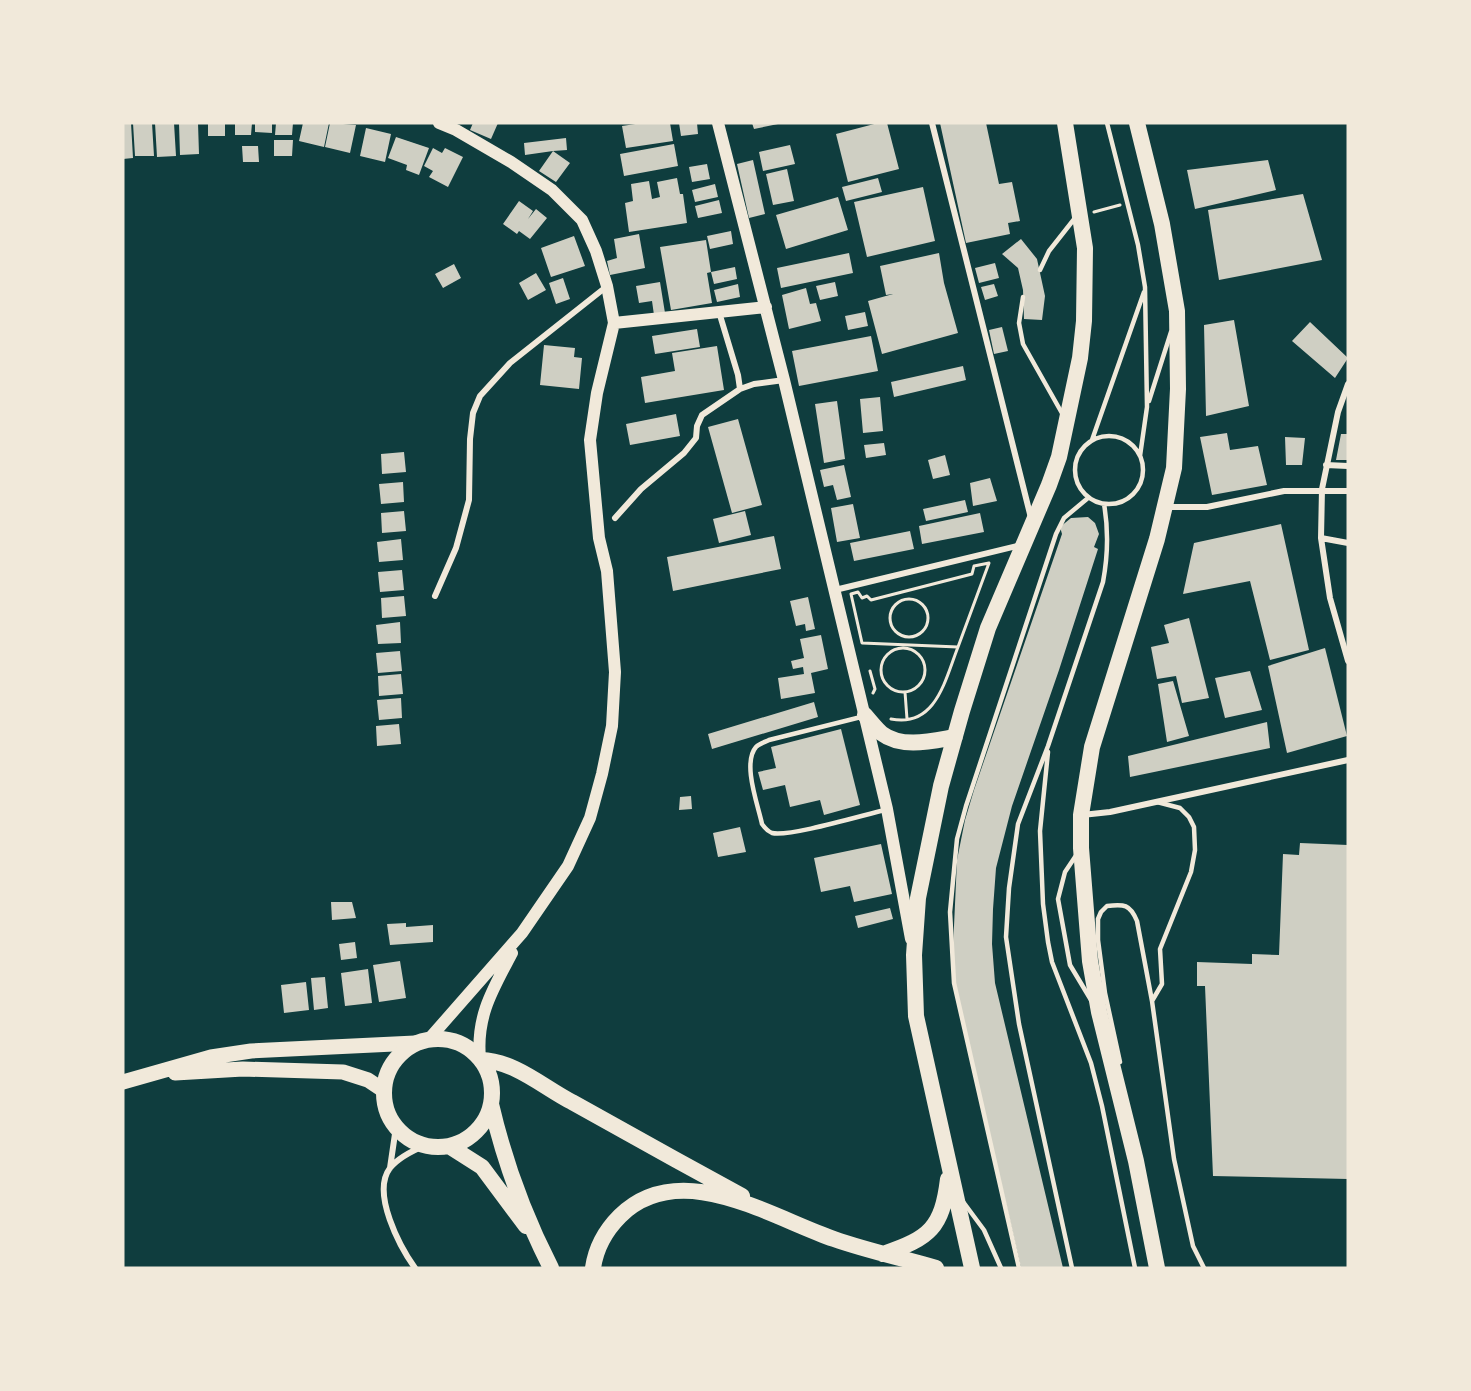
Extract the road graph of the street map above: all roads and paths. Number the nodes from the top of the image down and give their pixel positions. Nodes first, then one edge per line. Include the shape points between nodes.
1 (439, 123) edge
2 (718, 123) edge
3 (932, 123) edge
4 (1065, 123) edge
5 (1107, 123) edge
6 (1137, 123) edge
7 (1080, 212) junction
8 (1040, 270) dead end
9 (607, 286) junction
10 (1145, 287) junction
11 (1023, 297) dead end
12 (766, 307) junction
13 (1178, 311) junction
14 (719, 312) junction
15 (614, 323) junction
16 (784, 380) junction
17 (1348, 384) edge
18 (740, 389) junction
19 (1147, 406) junction
20 (1067, 422) junction
21 (1092, 441) junction
22 (1140, 456) junction
23 (1326, 465) junction
24 (1348, 466) edge
25 (1322, 489) junction
26 (1348, 491) edge
27 (1089, 498) junction
28 (1104, 504) junction
29 (1166, 507) junction
30 (615, 518) dead end
31 (1033, 525) junction
32 (1321, 538) junction
33 (1348, 543) edge
34 (1025, 544) junction
35 (835, 590) junction
36 (903, 591) junction
37 (435, 596) dead end
38 (905, 600) junction
39 (1348, 635) edge
40 (905, 636) junction
41 (1340, 636) junction
42 (862, 643) junction
43 (905, 646) junction
44 (958, 647) junction
45 (865, 652) dead end
46 (1348, 661) edge
47 (867, 662) dead end
48 (905, 692) junction
49 (868, 699) dead end
50 (865, 716) junction
51 (886, 718) dead end
52 (907, 719) junction
53 (955, 737) junction
54 (1048, 746) junction
55 (1348, 760) edge
56 (1157, 802) junction
57 (887, 810) junction
58 (1081, 815) junction
59 (1081, 848) junction
60 (522, 933) junction
61 (914, 955) junction
62 (1152, 1001) junction
63 (1099, 1012) junction
64 (422, 1041) junction
65 (480, 1059) junction
66 (1120, 1064) dead end
67 (1120, 1073) dead end
68 (145, 1074) junction
69 (123, 1082) edge
70 (383, 1090) junction
71 (1121, 1101) junction
72 (491, 1104) junction
73 (396, 1128) junction
74 (426, 1145) junction
75 (448, 1146) junction
76 (950, 1166) junction
77 (390, 1168) junction
78 (956, 1191) junction
79 (780, 1217) junction
80 (538, 1244) junction
81 (883, 1255) junction
82 (415, 1268) edge
83 (551, 1268) edge
84 (593, 1268) edge
85 (936, 1268) edge
86 (972, 1268) edge
87 (1000, 1268) edge
88 (1019, 1268) edge
89 (1072, 1268) edge
90 (1135, 1268) edge
91 (1157, 1268) edge
92 (1204, 1268) edge

1 - 9 main road via 511,162 552,190 582,220
2 - 12 main road
3 - 31 street
4 - 7 highway
5 - 10 lane
6 - 13 highway
7 - 8 lane via 1049,251
7 - 20 highway via 1085,248 1084,321
9 - 15 main road
9 - 37 street via 510,363 480,396 470,439 469,500 456,548
10 - 19 lane
10 - 21 lane
11 - 20 lane via 1019,323 1023,344
12 - 14 main road
12 - 16 main road
13 - 19 lane
13 - 29 highway via 1174,468
14 - 15 main road
14 - 18 street
15 - 60 main road via 590,440 599,538 608,571 615,672 612,726 590,818 568,866
16 - 18 street
16 - 35 main road
17 - 23 street
18 - 30 street via 702,415 696,438 684,453 641,489
19 - 22 lane
20 - 31 highway via 1059,457
21 - 22 lane via 1103,437 1125,440
21 - 27 lane via 1083,448 1074,469 1080,490
22 - 28 lane via 1143,467 1138,488 1119,502
23 - 24 street
23 - 25 street
25 - 26 street
25 - 29 street via 1284,491 1207,507
25 - 32 street
27 - 28 lane
27 - 88 lane via 1064,518 1056,534 966,806 952,879 950,931 956,995
28 - 54 lane via 1108,555 1103,582
29 - 58 highway via 1099,724
31 - 34 highway
32 - 33 street
32 - 41 street
34 - 35 street
34 - 53 highway via 988,628
35 - 50 main road
36 - 38 path
36 - 42 path via 871,600 867,596 862,598 858,592 851,594
36 - 44 path via 972,574 974,566 989,563
38 - 40 path via 896,604 890,615 893,627
38 - 40 path via 919,602 928,617 920,633
39 - 41 street
40 - 43 path
41 - 46 street
42 - 43 path
42 - 45 path
43 - 44 path
43 - 48 path via 921,657 926,670 921,684
43 - 48 path via 888,654 880,667 883,682 894,691
44 - 52 path via 932,706 920,717
47 - 49 path via 875,689
48 - 52 path
50 - 53 highway via 883,734 896,740 912,743
50 - 57 main road
50 - 57 lane via 756,746 750,769 762,824 774,834 792,832
51 - 52 path
53 - 61 highway via 918,898
54 - 89 lane via 1018,825 1006,937 1019,1024
54 - 90 lane via 1040,831 1048,942 1100,1095
55 - 56 street
56 - 58 street
56 - 62 lane via 1180,808 1189,817 1194,827 1195,850 1191,872 1160,949 1162,984
57 - 61 main road
58 - 59 highway
59 - 63 highway via 1090,961
59 - 63 lane via 1065,872 1058,899 1070,965
60 - 64 main road
60 - 65 main road via 481,1020
61 - 76 highway via 916,1016
62 - 66 lane via 1137,921 1125,905 1107,906 1098,919 1098,940
62 - 92 lane via 1174,1159 1193,1246
63 - 71 highway
64 - 65 highway via 450,1040
64 - 68 main road via 251,1051
64 - 70 highway via 396,1058
65 - 72 highway via 490,1081
65 - 79 highway via 514,1069
67 - 71 lane
68 - 69 main road
68 - 70 main road via 243,1069 343,1072
70 - 73 highway via 385,1107
71 - 91 highway
72 - 75 highway via 473,1134
72 - 80 highway via 501,1144
73 - 74 highway via 412,1141
73 - 77 street
74 - 75 highway
74 - 77 street
75 - 80 highway via 482,1167
76 - 78 highway
76 - 81 highway via 942,1213 935,1224 910,1245
77 - 82 street via 384,1194 389,1216
78 - 86 highway
78 - 87 lane via 984,1230
79 - 81 highway
79 - 84 highway via 737,1200 691,1190 655,1194 625,1211 607,1229
80 - 83 highway
81 - 85 highway

